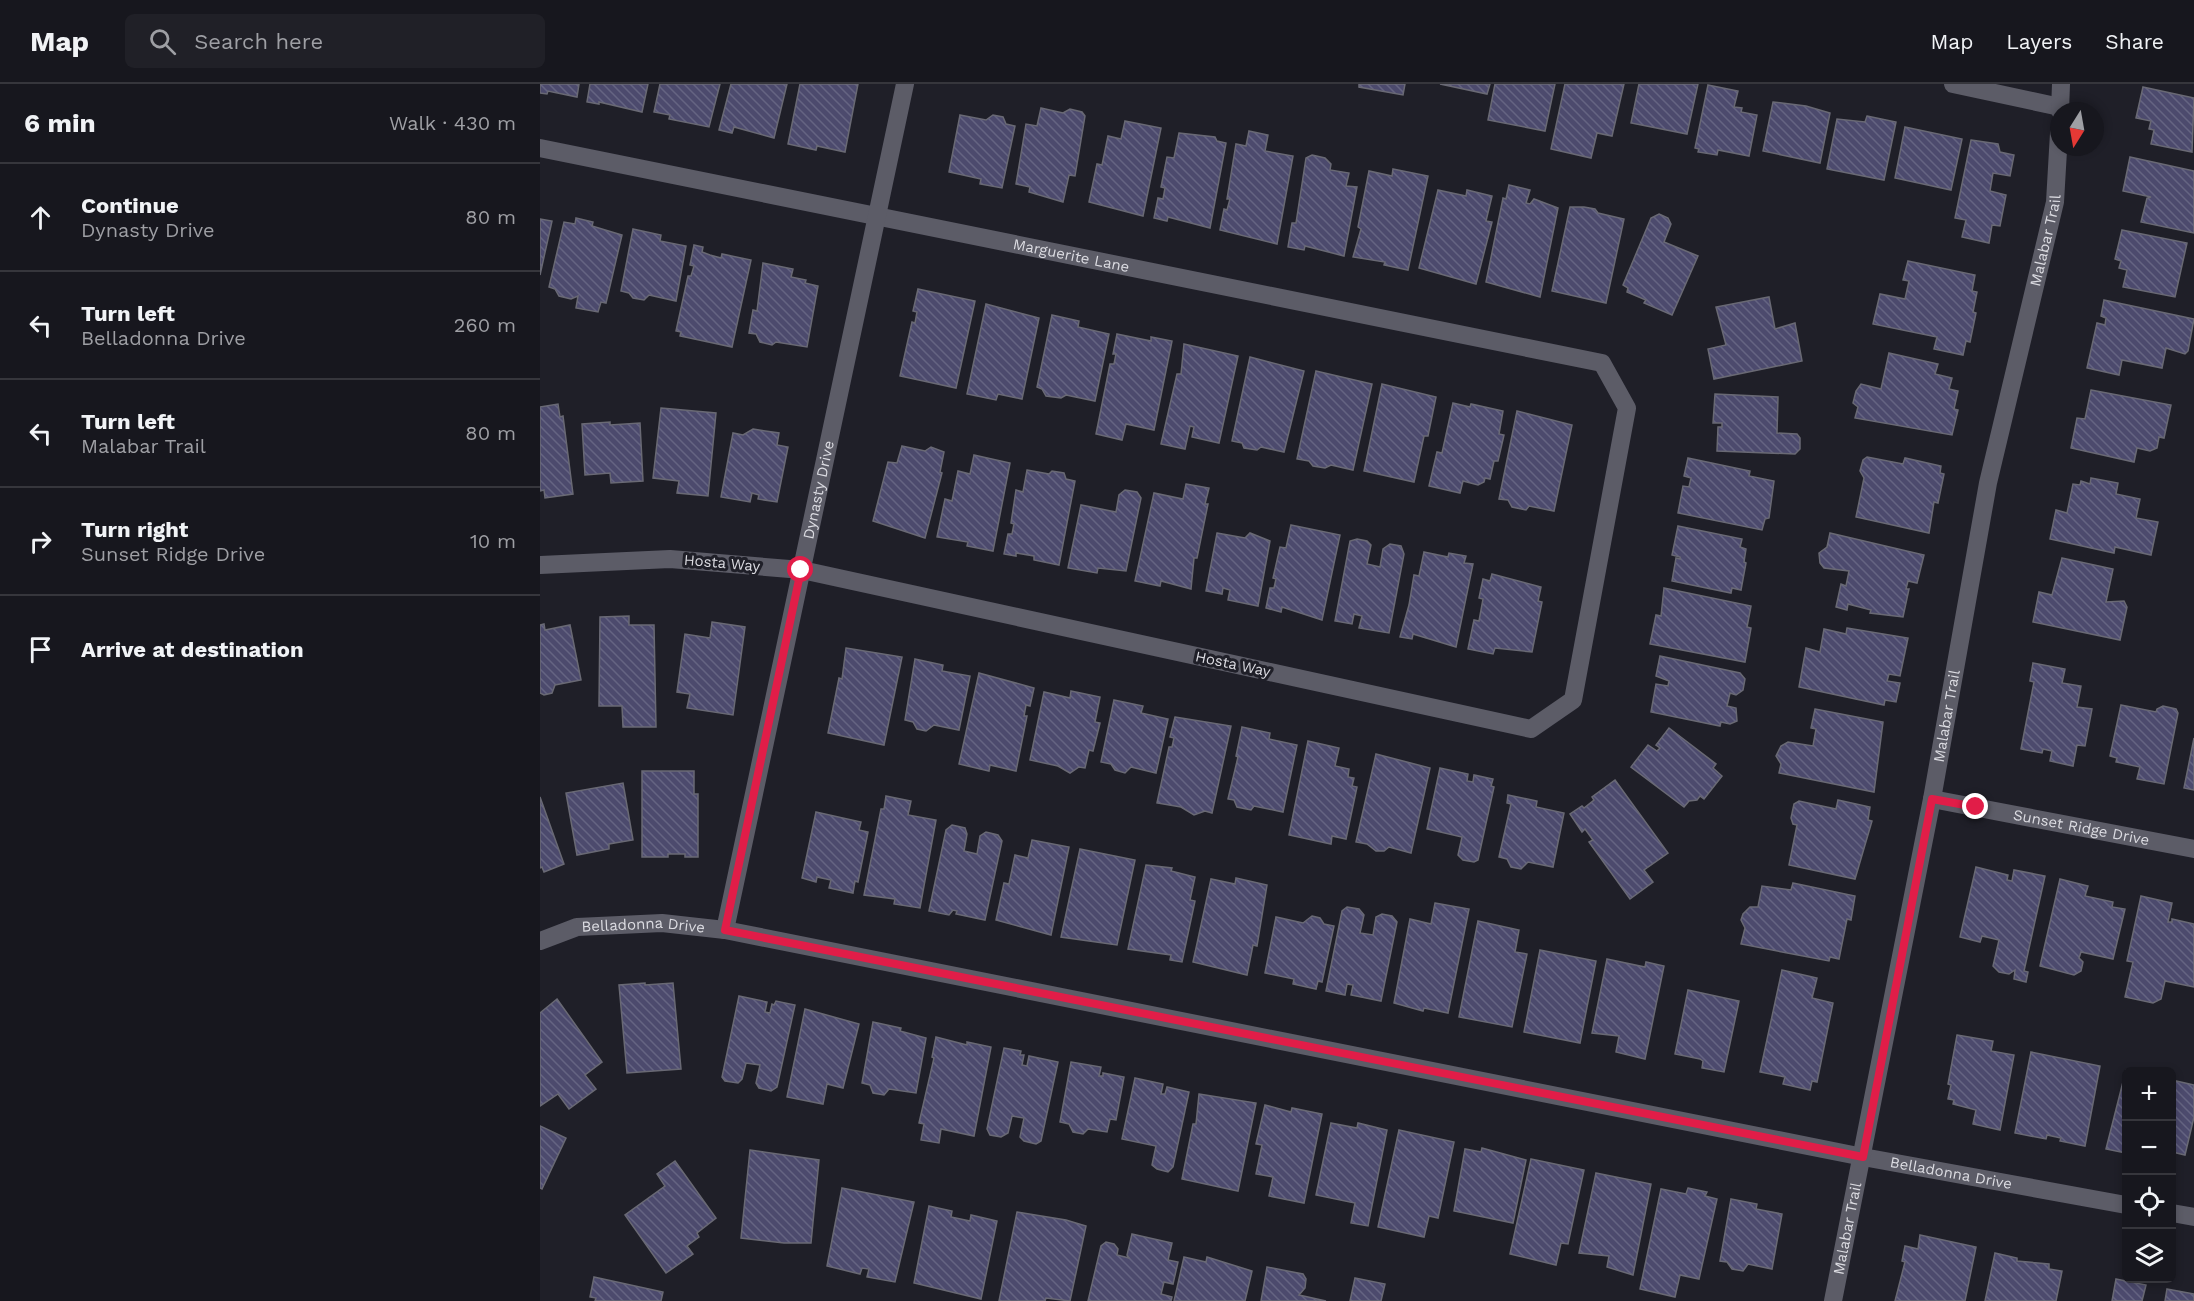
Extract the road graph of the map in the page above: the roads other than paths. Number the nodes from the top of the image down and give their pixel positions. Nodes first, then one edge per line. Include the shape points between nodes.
1 (905, 84) edge
2 (1953, 84) edge
3 (2061, 84) edge
4 (2060, 102) edge
5 (2050, 107) edge
6 (540, 148) edge
7 (2058, 156) edge
8 (877, 216) junction
9 (1602, 363) joint
10 (540, 565) edge
11 (801, 570) junction
12 (1932, 799) junction
13 (2194, 849) edge
14 (725, 930) junction
15 (540, 941) edge
16 (1863, 1157) junction
17 (2122, 1204) edge
18 (2176, 1214) edge
19 (2194, 1217) edge
20 (1833, 1301) edge

1 - 8 street, Dynasty Drive
2 - 5 street
3 - 4 street
6 - 8 street, Marguerite Lane
7 - 12 street, Malabar Trail via 2055,202 1988,483
8 - 9 street, Marguerite Lane
8 - 11 street, Dynasty Drive
9 - 11 street, Hosta Way via 1627,408 1573,700 1531,729
10 - 11 street, Hosta Way via 670,559
11 - 14 street, Dynasty Drive
12 - 13 street, Sunset Ridge Drive
12 - 16 street, Malabar Trail
14 - 15 street, Belladonna Drive via 662,923 577,927
14 - 16 street, Belladonna Drive
16 - 17 street, Belladonna Drive
16 - 20 street, Malabar Trail
18 - 19 street

